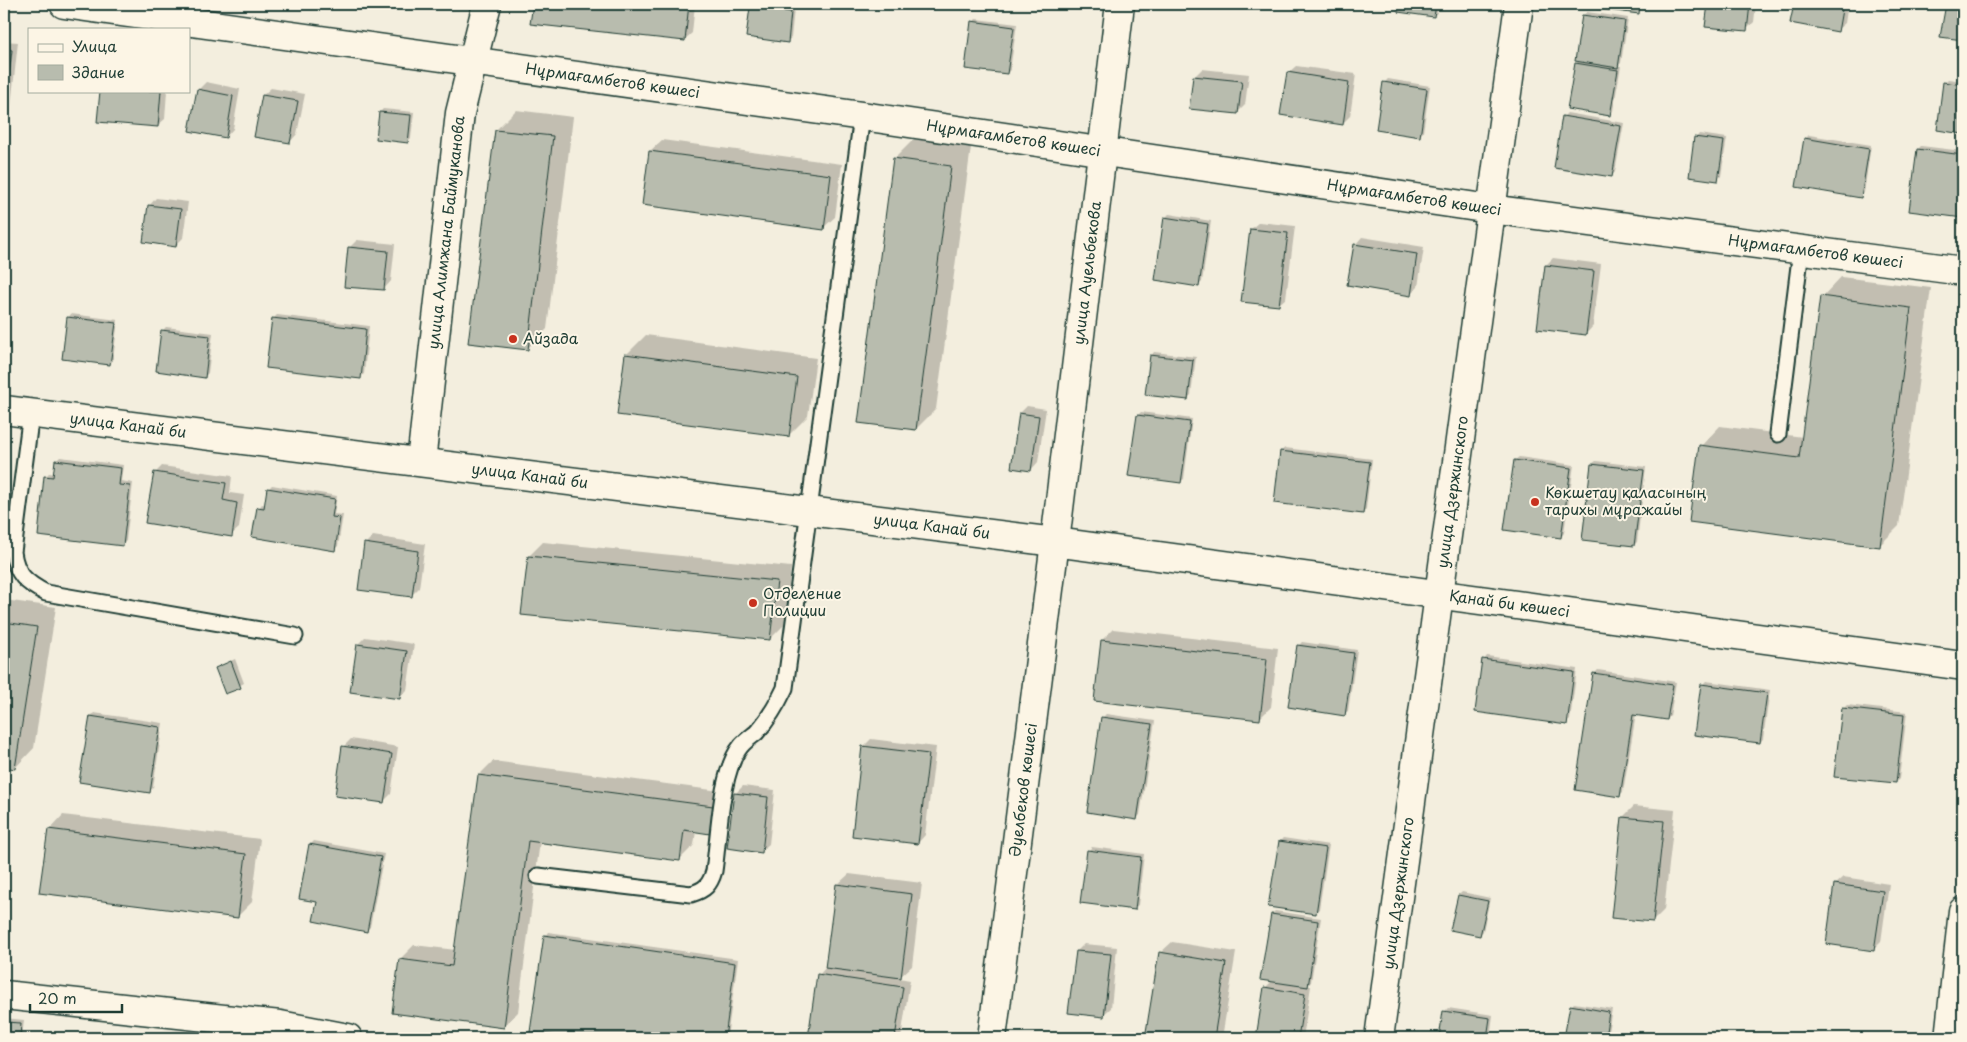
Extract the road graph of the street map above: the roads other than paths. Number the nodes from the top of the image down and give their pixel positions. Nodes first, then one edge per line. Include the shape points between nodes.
1 (64, 4) edge
2 (487, 4) edge
3 (1120, 4) edge
4 (1519, 4) edge
5 (473, 61) junction
6 (862, 116) junction
7 (1102, 153) junction
8 (1490, 209) junction
9 (1800, 250) junction
10 (1963, 271) edge
11 (4, 410) edge
12 (31, 413) junction
13 (1778, 434) dead end
14 (421, 462) junction
15 (810, 511) junction
16 (1056, 542) junction
17 (1437, 594) junction
18 (296, 636) dead end
19 (1963, 666) edge
20 (538, 876) dead end
21 (1963, 911) edge
22 (4, 995) edge
23 (298, 1034) edge
24 (348, 1038) edge
25 (992, 1038) edge
26 (1379, 1038) edge
27 (1949, 1038) edge

1 - 5 street, Нұрмағамбетов көшесі
2 - 5 street, улица Алимжана Баймуканова
3 - 7 street, улица Ауельбекова
4 - 8 street, улица Дзержинского
5 - 6 street, Нұрмағамбетов көшесі
5 - 14 street, улица Алимжана Баймуканова via 460,113
6 - 7 street, Нұрмағамбетов көшесі
6 - 15 lane
7 - 8 street, Нұрмағамбетов көшесі
7 - 16 street, улица Ауельбекова
8 - 9 street, Нұрмағамбетов көшесі
8 - 17 street, улица Дзержинского
9 - 10 street, Нұрмағамбетов көшесі
9 - 13 lane
11 - 12 street, улица Канай би
12 - 14 street, улица Канай би
12 - 18 lane via 14,552 15,566 23,580 46,592
14 - 15 street, улица Канай би
15 - 16 street, улица Канай би
15 - 20 lane via 785,688 777,706 741,746 730,765 710,883 691,894
16 - 17 street, Қанай би көшесі
16 - 25 street, Әуелбеков көшесі
17 - 19 street, Қанай би көшесі
17 - 26 street, улица Дзержинского
21 - 27 street
22 - 23 street via 280,1025
23 - 24 street

